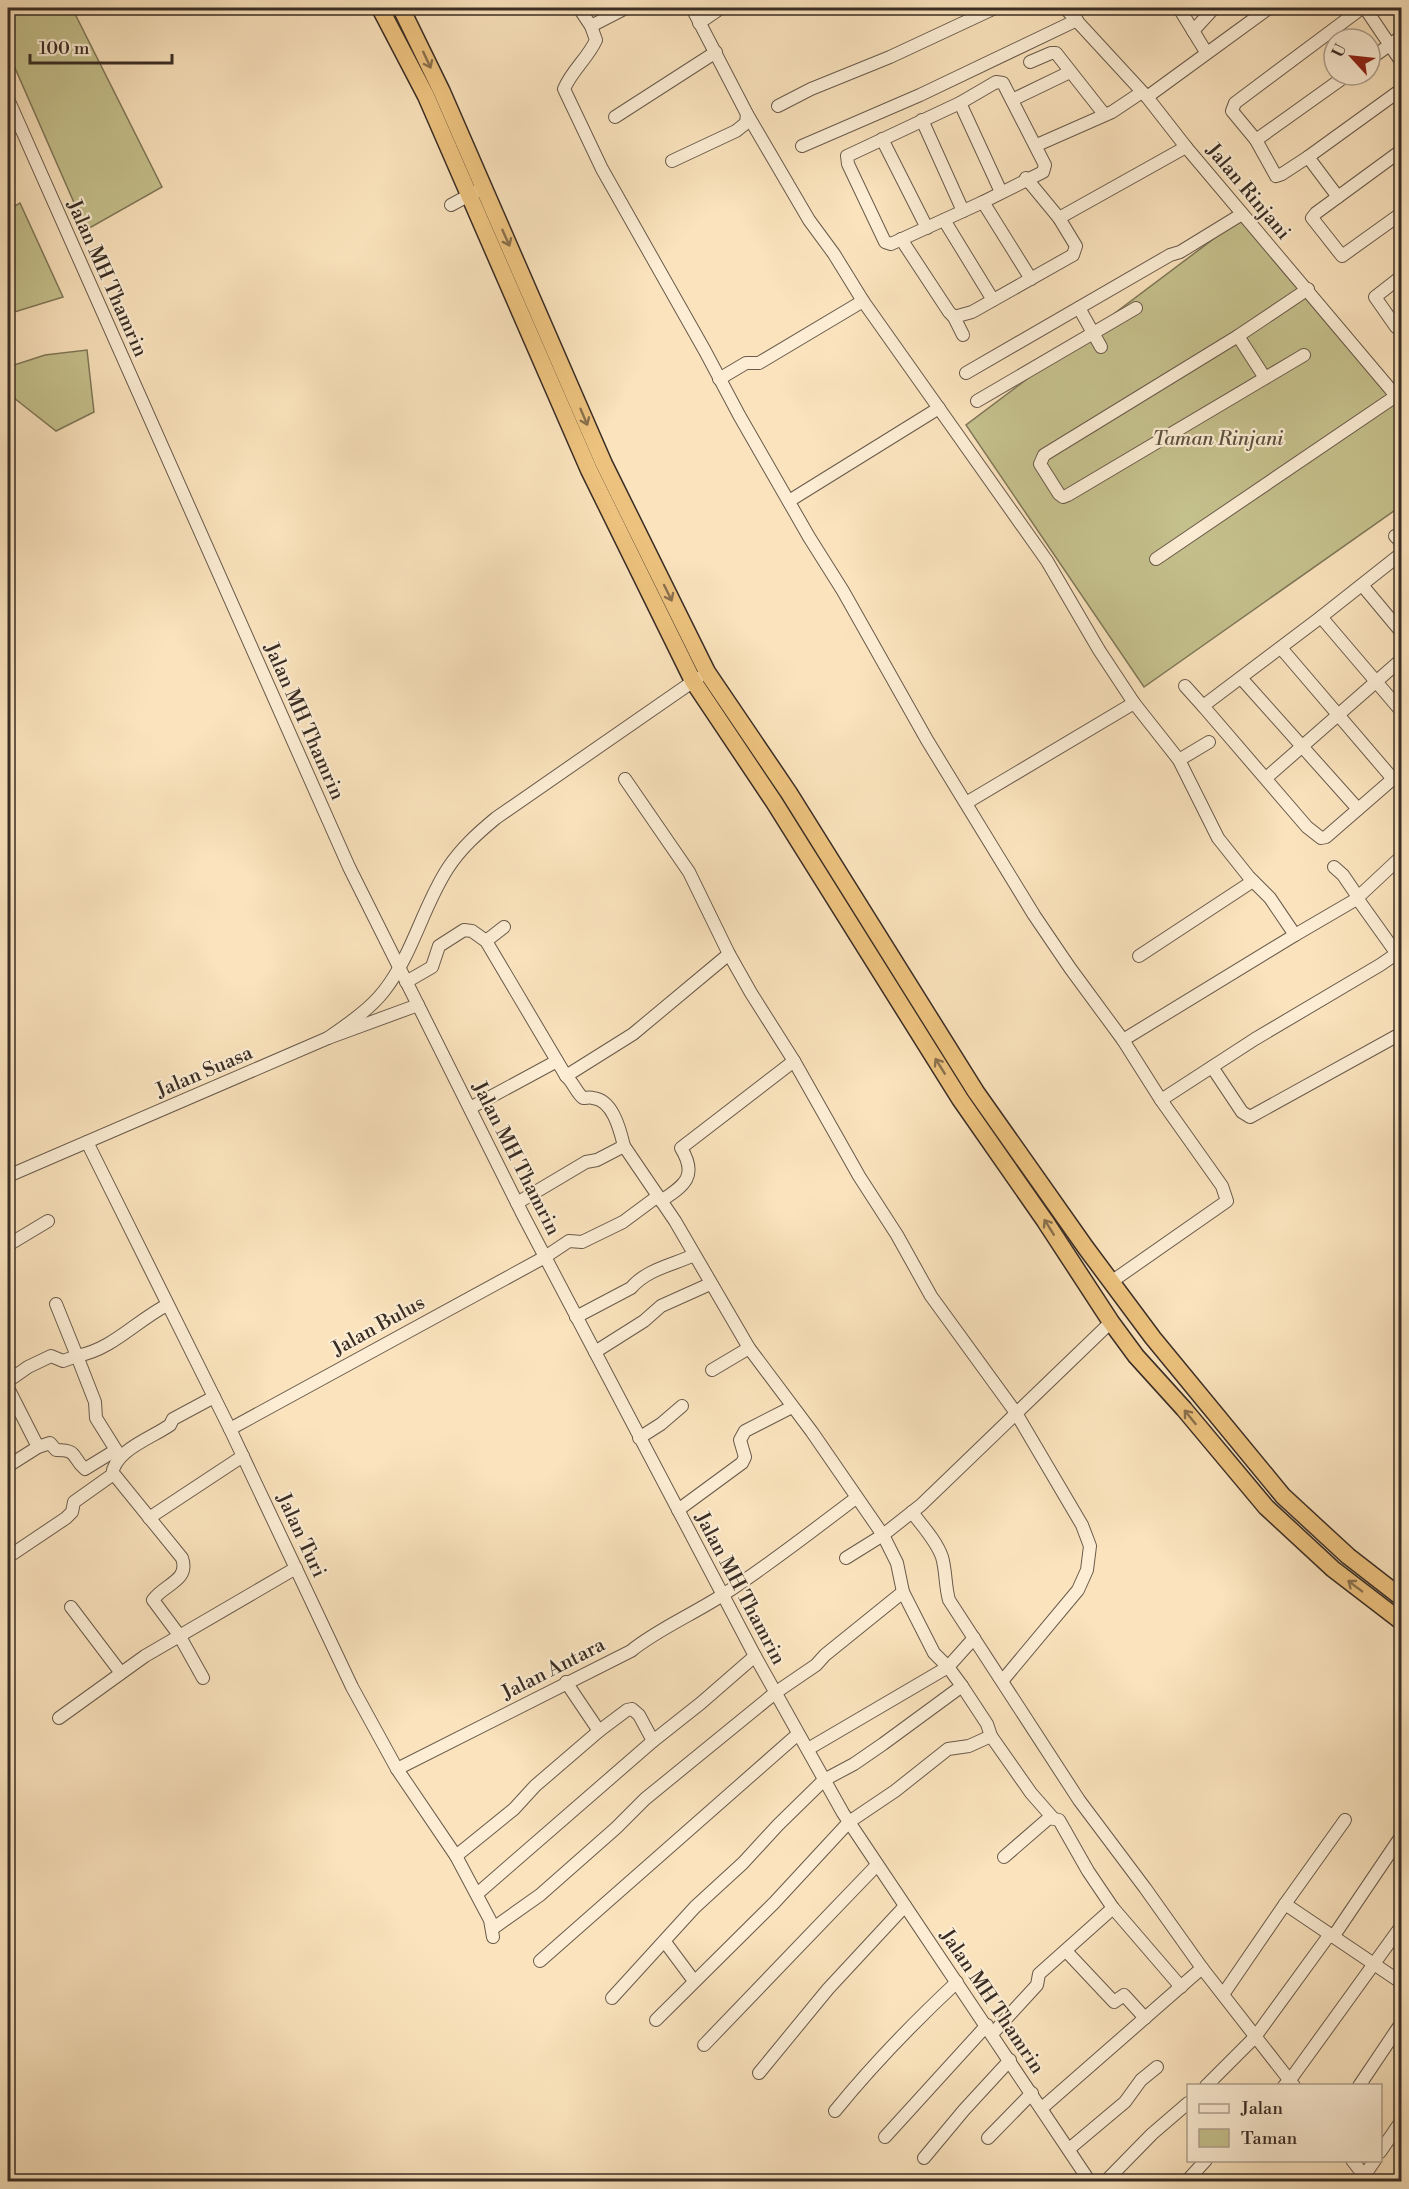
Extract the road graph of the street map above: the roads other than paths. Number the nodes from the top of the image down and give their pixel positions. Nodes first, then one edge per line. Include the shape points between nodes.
1 (380, 8) edge
2 (401, 8) edge
3 (579, 8) edge
4 (626, 8) edge
5 (692, 8) edge
6 (721, 8) edge
7 (995, 8) edge
8 (1065, 8) edge
9 (1179, 8) edge
10 (1214, 8) edge
11 (1269, 8) edge
12 (1364, 8) edge
13 (1077, 20) junction
14 (699, 22) junction
15 (591, 26) junction
16 (1193, 31) junction
17 (1401, 36) edge
18 (1390, 44) junction
19 (1382, 50) edge
20 (716, 52) junction
21 (1206, 52) junction
22 (1030, 62) dead end
23 (1401, 63) edge
24 (1070, 72) junction
25 (1330, 87) edge
26 (1401, 89) edge
27 (1142, 92) junction
28 (8, 99) edge
29 (1012, 100) junction
30 (960, 103) junction
31 (778, 106) dead end
32 (747, 114) junction
33 (1104, 114) junction
34 (615, 117) dead end
35 (922, 120) junction
36 (882, 139) junction
37 (1256, 140) junction
38 (1037, 145) junction
39 (802, 146) dead end
40 (1186, 147) junction
41 (1401, 150) edge
42 (1308, 157) junction
43 (672, 161) dead end
44 (1026, 178) junction
45 (477, 192) junction
46 (1001, 192) junction
47 (1338, 197) junction
48 (983, 202) junction
49 (451, 205) dead end
50 (963, 210) junction
51 (1240, 212) junction
52 (1401, 213) edge
53 (1059, 218) junction
54 (944, 220) junction
55 (927, 228) junction
56 (901, 239) junction
57 (1401, 276) edge
58 (1031, 279) junction
59 (1308, 289) junction
60 (993, 300) junction
61 (863, 301) junction
62 (1079, 308) junction
63 (1136, 308) dead end
64 (954, 317) junction
65 (1401, 328) edge
66 (1093, 334) junction
67 (963, 335) dead end
68 (1238, 336) junction
69 (1101, 347) dead end
70 (1304, 355) dead end
71 (966, 373) dead end
72 (1265, 378) junction
73 (720, 379) junction
74 (1399, 399) edge
75 (977, 401) dead end
76 (939, 408) junction
77 (789, 501) junction
78 (1401, 553) edge
79 (1156, 559) dead end
80 (1362, 585) junction
81 (1321, 617) junction
82 (1401, 633) edge
83 (1281, 648) junction
84 (1401, 659) edge
85 (700, 676) junction
86 (1241, 678) junction
87 (1376, 681) junction
88 (1185, 686) dead end
89 (1134, 703) junction
90 (1203, 706) junction
91 (1401, 712) edge
92 (1338, 714) junction
93 (1209, 742) dead end
94 (1301, 745) junction
95 (1179, 760) junction
96 (1397, 775) edge
97 (1266, 778) junction
98 (625, 779) dead end
99 (966, 803) junction
100 (1358, 809) junction
101 (1401, 856) edge
102 (1334, 867) dead end
103 (1253, 881) junction
104 (1358, 898) junction
105 (504, 927) dead end
106 (1295, 935) junction
107 (486, 941) junction
108 (889, 952) junction
109 (1399, 952) edge
110 (729, 954) junction
111 (1139, 956) dead end
112 (874, 961) junction
113 (400, 969) junction
114 (406, 982) junction
115 (418, 1005) junction
116 (1401, 1033) edge
117 (328, 1038) junction
118 (1123, 1040) junction
119 (557, 1061) junction
120 (794, 1061) junction
121 (1212, 1067) junction
122 (566, 1076) junction
123 (1161, 1100) junction
124 (470, 1108) junction
125 (87, 1142) junction
126 (624, 1146) junction
127 (8, 1176) edge
128 (660, 1198) junction
129 (517, 1203) junction
130 (48, 1221) dead end
131 (8, 1245) edge
132 (1086, 1248) junction
133 (694, 1255) junction
134 (545, 1257) junction
135 (1070, 1261) junction
136 (1111, 1282) junction
137 (710, 1284) junction
138 (56, 1304) dead end
139 (167, 1305) junction
140 (576, 1317) junction
141 (1111, 1322) junction
142 (1153, 1338) junction
143 (749, 1348) junction
144 (595, 1352) junction
145 (77, 1356) junction
146 (1136, 1356) junction
147 (712, 1371) dead end
148 (8, 1381) edge
149 (8, 1388) edge
150 (214, 1397) junction
151 (682, 1406) dead end
152 (792, 1407) junction
153 (1016, 1413) junction
154 (230, 1429) junction
155 (1227, 1431) junction
156 (639, 1438) junction
157 (1211, 1443) junction
158 (38, 1447) junction
159 (118, 1454) junction
160 (243, 1456) junction
161 (8, 1466) edge
162 (113, 1473) junction
163 (856, 1498) junction
164 (678, 1510) junction
165 (912, 1512) junction
166 (149, 1518) junction
167 (883, 1535) junction
168 (8, 1557) edge
169 (846, 1558) dead end
170 (296, 1568) junction
171 (903, 1592) junction
172 (723, 1595) junction
173 (1401, 1598) edge
174 (71, 1607) dead end
175 (1401, 1622) edge
176 (179, 1635) junction
177 (974, 1638) junction
178 (755, 1656) junction
179 (948, 1667) junction
180 (121, 1674) junction
181 (203, 1678) dead end
182 (1003, 1680) junction
183 (566, 1682) junction
184 (962, 1686) junction
185 (775, 1693) junction
186 (59, 1718) dead end
187 (599, 1731) junction
188 (798, 1734) junction
189 (991, 1736) junction
190 (653, 1741) junction
191 (808, 1749) junction
192 (397, 1768) junction
193 (824, 1780) junction
194 (1052, 1817) junction
195 (1345, 1820) dead end
196 (849, 1822) junction
197 (1401, 1835) edge
198 (456, 1856) junction
199 (1004, 1857) dead end
200 (878, 1865) junction
201 (477, 1894) junction
202 (1285, 1904) junction
203 (905, 1906) junction
204 (1113, 1908) junction
205 (1401, 1925) edge
206 (1331, 1935) junction
207 (664, 1942) junction
208 (1066, 1951) junction
209 (540, 1961) dead end
210 (1375, 1964) junction
211 (1202, 1968) junction
212 (694, 1981) junction
213 (957, 1982) junction
214 (1401, 1983) edge
215 (1181, 1987) junction
216 (1224, 1993) junction
217 (612, 1998) dead end
218 (1145, 2018) junction
219 (656, 2020) dead end
220 (1401, 2022) edge
221 (990, 2029) junction
222 (1255, 2037) junction
223 (704, 2045) dead end
224 (1011, 2060) junction
225 (1157, 2067) dead end
226 (759, 2073) dead end
227 (1207, 2084) edge
228 (1290, 2084) edge
229 (1360, 2084) edge
230 (1032, 2093) junction
231 (1187, 2104) edge
232 (1042, 2108) junction
233 (835, 2111) dead end
234 (1401, 2120) edge
235 (885, 2137) dead end
236 (988, 2138) dead end
237 (1069, 2149) junction
238 (1382, 2149) edge
239 (924, 2158) dead end
240 (1204, 2162) edge
241 (1354, 2162) edge
242 (1374, 2162) edge
243 (1367, 2179) edge
244 (1090, 2181) edge
245 (1105, 2181) edge
246 (1186, 2181) edge

1 - 45 highway
2 -> 45 highway via 442,92
3 - 15 street
4 - 15 street
5 - 14 street
6 - 14 street
7 - 31 street
8 - 13 street, Jalan Rinjani
9 - 16 street
10 - 16 street
11 - 21 street
12 - 18 street
12 - 37 street via 1234,104 1232,111
13 - 27 street, Jalan Rinjani
13 - 39 street
14 - 20 street
15 - 73 street via 596,40 564,89 602,169
16 - 21 street
17 - 18 street
18 - 19 street
18 - 23 street
20 - 32 street
20 - 34 street
21 - 27 street
22 - 24 street via 1054,52
24 - 29 street
24 - 33 street
25 - 37 street
26 - 42 street
27 - 33 street
27 - 40 street, Jalan Rinjani
28 - 113 street, Jalan MH Thamrin via 349,867
29 - 30 street via 1000,81
29 - 38 street
30 - 35 street
30 - 46 street
32 - 43 street via 741,128
32 - 61 street via 809,220
33 - 38 street
35 - 36 street
35 - 50 street
36 - 55 street
36 - 56 street via 846,159 882,238 891,244
37 - 42 street via 1276,176
38 - 44 street via 1045,165 1043,172
40 - 51 street, Jalan Rinjani
40 - 53 street
41 - 47 street
42 - 47 street
44 - 46 street
44 - 53 street
45 - 49 street
45 - 85 highway
46 - 48 street
47 - 52 street via 1312,218 1340,256
48 - 50 street
48 - 58 street
50 - 54 street
51 - 59 street, Jalan Rinjani
51 - 62 street via 1180,252 1173,252
53 - 58 street via 1076,251
54 - 55 street
54 - 60 street
55 - 56 street
56 - 64 street
57 - 65 street via 1376,297 1396,327
58 - 60 street
59 - 68 street
59 - 74 street, Jalan Rinjani
60 - 64 street
61 - 73 street via 759,363 746,363
61 - 76 street
62 - 66 street
62 - 71 street
63 - 66 street
64 - 67 street
66 - 69 street
66 - 75 street
68 - 72 street
68 - 72 street via 1044,455 1040,464 1059,494 1068,495
70 - 72 street
73 - 77 street
74 - 79 street
76 - 77 street
76 - 89 street via 1047,561
77 - 99 street
78 - 80 street
80 - 81 street
80 - 82 street
81 - 83 street
81 - 87 street
83 - 86 street
83 - 92 street
84 - 87 street
85 - 108 highway via 789,793
85 - 112 highway
85 - 113 street via 472,838 442,877
86 - 90 street
86 - 94 street
87 - 91 street
87 - 92 street
88 - 90 street
89 - 95 street
89 - 99 street
90 - 97 street
92 - 94 street
92 - 96 street
93 - 95 street
94 - 97 street
94 - 100 street
95 - 103 street via 1218,838
96 - 100 street
97 - 100 street via 1321,838
98 - 110 street via 689,872
99 - 118 street via 1034,915
101 - 104 street
102 - 104 street
103 - 106 street
103 - 111 street
104 - 106 street
104 - 109 street
105 - 107 street
106 - 118 street
107 - 114 street via 469,930 462,931 439,946 430,969
107 - 119 street
108 - 112 highway
108 - 132 highway via 976,1092
109 - 121 street
110 - 120 street
110 - 122 street via 633,1035
135 -> 112 highway via 960,1099
113 - 114 street, Jalan MH Thamrin
113 - 117 street via 368,1008
114 - 115 street, Jalan MH Thamrin
115 - 117 street, Jalan Suasa
115 - 124 street, Jalan MH Thamrin
116 - 121 street via 1250,1117 1242,1112
117 - 125 street, Jalan Suasa
118 - 123 street
119 - 122 street
119 - 124 street
120 - 128 street, Jalan Bulus via 681,1148 689,1160 687,1179
120 - 153 street via 931,1296
121 - 123 street
122 - 126 street via 583,1098 595,1098 607,1105
123 - 136 street via 1222,1186 1227,1201
124 - 129 street, Jalan MH Thamrin
125 - 127 street, Jalan Suasa
125 - 139 street, Jalan Turi
126 - 128 street
126 - 129 street via 586,1162
128 - 133 street
128 - 134 street, Jalan Bulus via 623,1222 582,1242 569,1241
129 - 134 street, Jalan MH Thamrin
130 - 131 street
132 - 135 highway
132 - 136 highway
133 - 137 street
133 - 140 street via 656,1270
134 - 140 street, Jalan MH Thamrin
134 - 154 street, Jalan Bulus
135 - 141 highway
136 - 142 highway
137 - 143 street
137 - 144 street via 662,1306
138 - 145 street
139 - 145 street via 105,1347
139 - 150 street, Jalan Turi
140 - 144 street, Jalan MH Thamrin
141 - 146 highway
141 - 153 street
142 - 146 highway
142 - 155 highway
143 - 147 street
143 - 152 street
144 - 156 street, Jalan MH Thamrin
145 - 148 street via 63,1361 51,1356
145 - 159 street via 95,1402 96,1418
157 -> 146 highway
149 - 158 street
150 - 154 street, Jalan Turi
150 - 159 street
151 - 156 street
152 - 163 street
152 - 164 street via 745,1431 740,1440 745,1457 742,1463
153 - 165 street
153 - 182 street via 1082,1524 1090,1546 1087,1570 1076,1594
154 - 160 street, Jalan Turi
155 - 157 highway
155 - 173 highway via 1299,1512
156 - 164 street, Jalan MH Thamrin
175 -> 157 highway via 1302,1541 1266,1507
158 - 159 street via 50,1443 58,1451 67,1450 85,1469
158 - 161 street
159 - 162 street
160 - 166 street
160 - 170 street, Jalan Turi
162 - 166 street
162 - 168 street via 74,1503 66,1518
163 - 167 street
163 - 172 street, Jalan Antara
164 - 172 street, Jalan MH Thamrin
165 - 167 street
165 - 177 street via 942,1556 949,1600
166 - 176 street via 182,1558 183,1574 153,1600
167 - 169 street
167 - 171 street via 897,1563
170 - 176 street
170 - 192 street, Jalan Turi via 352,1686
171 - 179 street via 930,1645
171 - 185 street via 816,1665
172 - 178 street, Jalan MH Thamrin
172 - 183 street, Jalan Antara via 630,1651
174 - 180 street
176 - 180 street
176 - 181 street
177 - 179 street
177 - 182 street
178 - 185 street, Jalan MH Thamrin
178 - 190 street
179 - 184 street
179 - 191 street
180 - 186 street
182 - 211 street via 1079,1800
183 - 187 street
183 - 192 street, Jalan Antara
184 - 189 street
184 - 193 street via 874,1751
185 - 188 street, Jalan MH Thamrin
185 - 201 street, Jalan Turi via 645,1799 493,1933
187 - 190 street via 632,1709
187 - 198 street
188 - 191 street, Jalan MH Thamrin
188 - 209 street
189 - 194 street
189 - 196 street via 976,1744 948,1749
190 - 201 street
191 - 193 street, Jalan MH Thamrin
192 - 198 street, Jalan Turi
193 - 196 street, Jalan MH Thamrin
193 - 207 street
194 - 199 street
194 - 204 street via 1064,1826
195 - 202 street
196 - 200 street, Jalan MH Thamrin
196 - 212 street
197 - 206 street
198 - 201 street, Jalan Turi
200 - 203 street, Jalan MH Thamrin
200 - 223 street
202 - 206 street
202 - 216 street
203 - 213 street, Jalan MH Thamrin
203 - 226 street via 828,1989
204 - 208 street
204 - 215 street
205 - 210 street
206 - 210 street
206 - 222 street
207 - 212 street
207 - 217 street
208 - 218 street via 1114,2002 1124,1995
208 - 221 street via 1039,1974 1037,1985
210 - 214 street
210 - 228 street
211 - 215 street
211 - 216 street
212 - 219 street
213 - 221 street, Jalan MH Thamrin
213 - 233 street via 908,2027
215 - 218 street
216 - 222 street
218 - 232 street
220 - 229 street
221 - 224 street, Jalan MH Thamrin
221 - 235 street
222 - 227 street
222 - 228 street
224 - 230 street, Jalan MH Thamrin
224 - 239 street
225 - 237 street via 1141,2080 1125,2102
230 - 232 street, Jalan MH Thamrin
230 - 236 street
231 - 245 street
232 - 237 street, Jalan MH Thamrin
234 - 238 street
237 - 244 street, Jalan MH Thamrin
240 - 246 street
241 - 243 street
242 - 243 street

